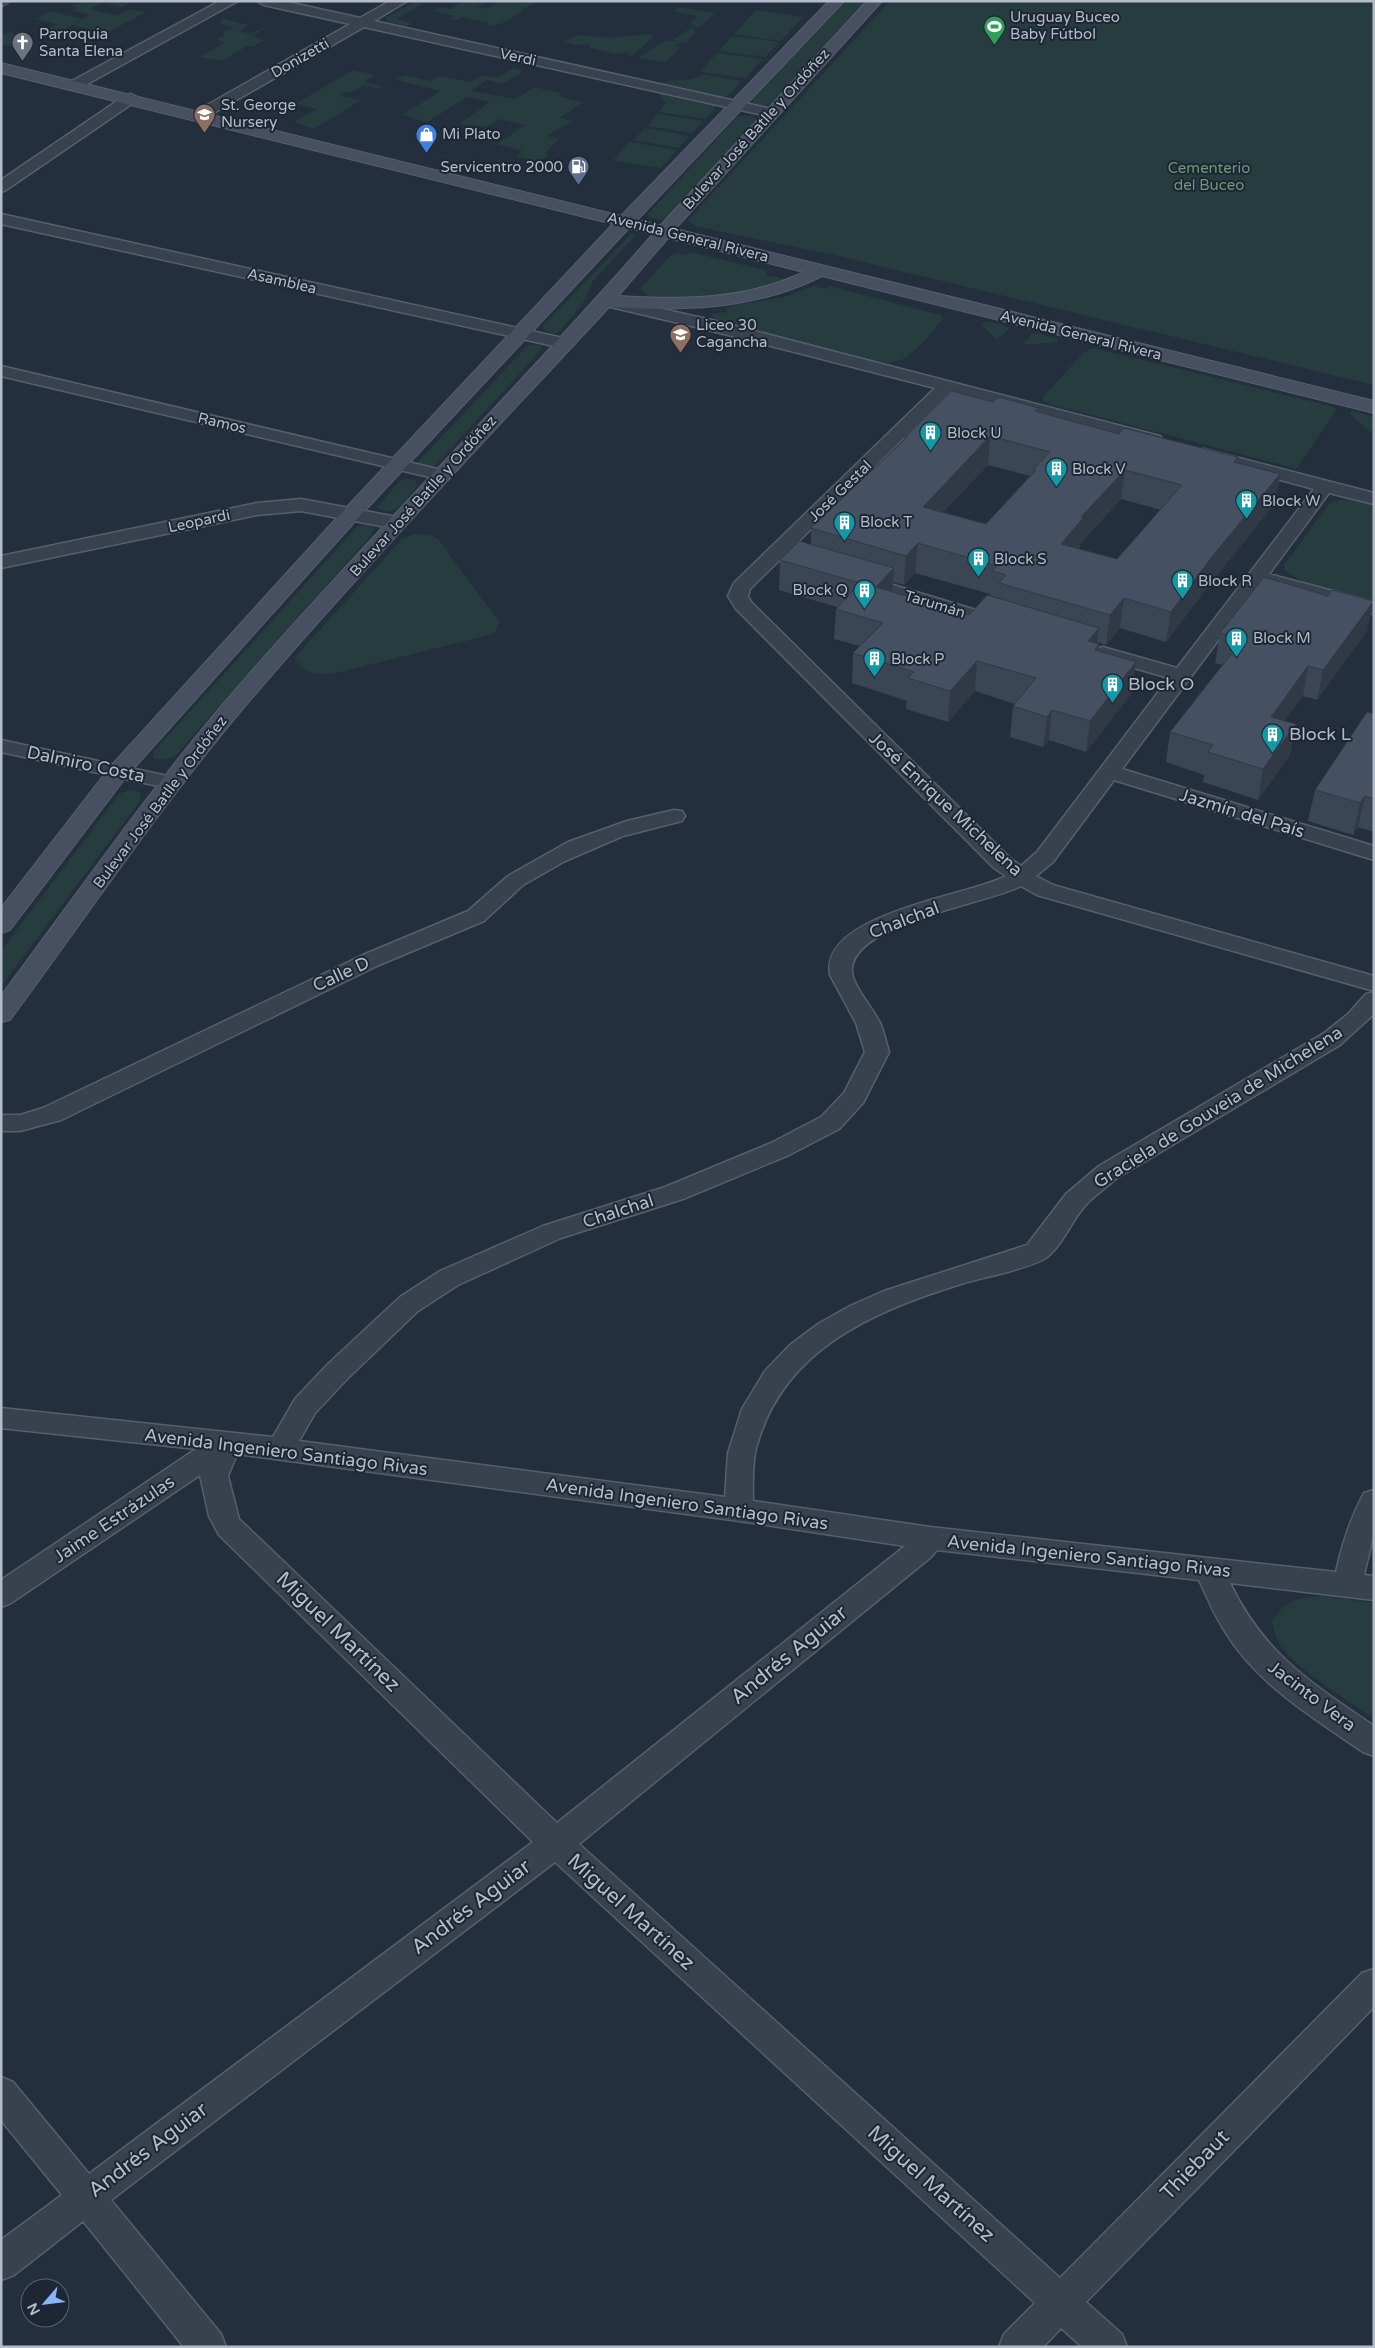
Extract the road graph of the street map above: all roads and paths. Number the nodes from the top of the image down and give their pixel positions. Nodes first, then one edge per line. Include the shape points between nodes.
1 (231, 1) edge
2 (264, 1) edge
3 (400, 1) edge
4 (837, 1) edge
5 (875, 1) edge
6 (361, 23) junction
7 (1, 68) edge
8 (75, 85) junction
9 (130, 98) junction
10 (739, 105) junction
11 (772, 113) junction
12 (200, 115) junction
13 (1, 187) edge
14 (1, 219) edge
15 (626, 221) junction
16 (664, 231) junction
17 (819, 271) junction
18 (604, 301) junction
19 (706, 302) junction
20 (710, 325) junction
21 (520, 334) junction
22 (563, 343) junction
23 (1, 371) edge
24 (946, 387) junction
25 (1374, 407) edge
26 (1168, 444) edge
27 (1186, 449) edge
28 (397, 465) junction
29 (442, 475) junction
30 (1325, 486) junction
31 (1374, 499) edge
32 (351, 514) junction
33 (398, 523) junction
34 (1, 562) edge
35 (1258, 576) junction
36 (846, 577) edge
37 (738, 596) joint
38 (1374, 608) edge
39 (1016, 628) edge
40 (1082, 647) edge
41 (1183, 676) junction
42 (1, 746) edge
43 (118, 772) junction
44 (1111, 772) junction
45 (172, 782) junction
46 (674, 816) dead end
47 (1374, 853) edge
48 (1022, 877) junction
49 (1, 924) edge
50 (1374, 984) edge
51 (1374, 1000) edge
52 (1, 1014) edge
53 (1, 1123) edge
54 (1, 1418) edge
55 (228, 1442) junction
56 (280, 1450) junction
57 (1374, 1501) edge
58 (739, 1510) junction
59 (930, 1538) junction
60 (1208, 1568) junction
61 (1361, 1587) edge
62 (1, 1596) edge
63 (1374, 1742) edge
64 (556, 1843) junction
65 (1374, 1984) edge
66 (1, 2093) edge
67 (86, 2197) junction
68 (1, 2262) edge
69 (1061, 2302) junction
70 (208, 2347) edge
71 (1017, 2347) edge
72 (1110, 2347) edge

1 - 8 street
2 - 6 street, Verdi
3 - 6 street, Donizetti
4 - 10 main road, Bulevar José Batlle y Ordóñez
5 - 11 main road, Bulevar José Batlle y Ordóñez
6 - 10 street, Verdi
6 - 12 street, Donizetti
7 - 8 main road, Avenida General Rivera
8 - 9 main road, Avenida General Rivera
9 - 12 main road, Avenida General Rivera
9 - 13 street
10 - 11 street, Verdi
10 - 15 main road, Bulevar José Batlle y Ordóñez
11 - 16 main road, Bulevar José Batlle y Ordóñez
12 - 15 main road, Avenida General Rivera
14 - 21 street, Asamblea
15 - 16 main road, Avenida General Rivera
15 - 21 main road, Bulevar José Batlle y Ordóñez
16 - 17 main road, Avenida General Rivera
16 - 18 main road, Bulevar José Batlle y Ordóñez
17 - 19 main road via 782,289
17 - 25 main road, Avenida General Rivera
18 - 19 main road via 645,304
18 - 20 street
18 - 22 main road, Bulevar José Batlle y Ordóñez
19 - 20 main road via 703,316
20 - 24 street
21 - 22 street, Asamblea
21 - 28 main road, Bulevar José Batlle y Ordóñez
22 - 29 main road, Bulevar José Batlle y Ordóñez
23 - 28 street, Ramos
24 - 26 street
24 - 37 street, José Gestal via 783,558 741,587
27 - 30 street
28 - 29 street, Ramos
28 - 32 main road, Bulevar José Batlle y Ordóñez
29 - 33 main road, Bulevar José Batlle y Ordóñez
30 - 31 street
30 - 35 street, Chalchal
32 - 33 street, Leopardi
32 - 34 street, Leopardi via 301,504 276,506
32 - 43 main road, Bulevar José Batlle y Ordóñez
33 - 45 main road, Bulevar José Batlle y Ordóñez via 232,708
35 - 38 street
35 - 41 street, Chalchal
36 - 39 street, Tarumán
37 - 48 street, José Enrique Michelena via 743,606 819,683 1002,863
40 - 41 street
41 - 44 street, Chalchal
42 - 43 street, Dalmiro Costa
43 - 45 street, Dalmiro Costa
43 - 49 main road, Bulevar José Batlle y Ordóñez
44 - 47 street, Jazmín del País
44 - 48 street, Chalchal via 1045,857
45 - 52 main road, Bulevar José Batlle y Ordóñez
46 - 53 street, Calle D via 628,826 572,850 522,875 476,916 371,960 52,1114 20,1123
48 - 50 street, José Enrique Michelena via 1046,890
48 - 56 street, Chalchal via 997,889 880,926 854,940 847,948 840,958 840,972 869,1024 877,1052 854,1097 830,1123 758,1159 674,1193 552,1232 450,1278 409,1304 337,1372 306,1406
51 - 58 street, Graciela de Gouveia de Michelena via 1332,1039 1108,1172 1076,1200 1036,1252 880,1302 837,1323 808,1343 787,1362 753,1414 742,1446
54 - 55 street, Avenida Ingeniero Santiago Rivas
55 - 56 street, Avenida Ingeniero Santiago Rivas
55 - 62 street, Jaime Estrázulas
55 - 64 street, Miguel Martínez via 214,1476 229,1527
56 - 58 street, Avenida Ingeniero Santiago Rivas
57 - 61 street via 1357,1539
58 - 59 street, Avenida Ingeniero Santiago Rivas
59 - 60 street, Avenida Ingeniero Santiago Rivas
59 - 64 street, Andrés Aguiar via 921,1549
60 - 61 street, Avenida Ingeniero Santiago Rivas
60 - 63 street, Jacinto Vera via 1233,1619 1268,1665
64 - 67 street, Andrés Aguiar
64 - 69 street, Miguel Martínez
65 - 69 street, Thiebaut
66 - 67 street
67 - 68 street, Andrés Aguiar
67 - 70 street
69 - 71 street, Thiebaut
69 - 72 street, Miguel Martínez

